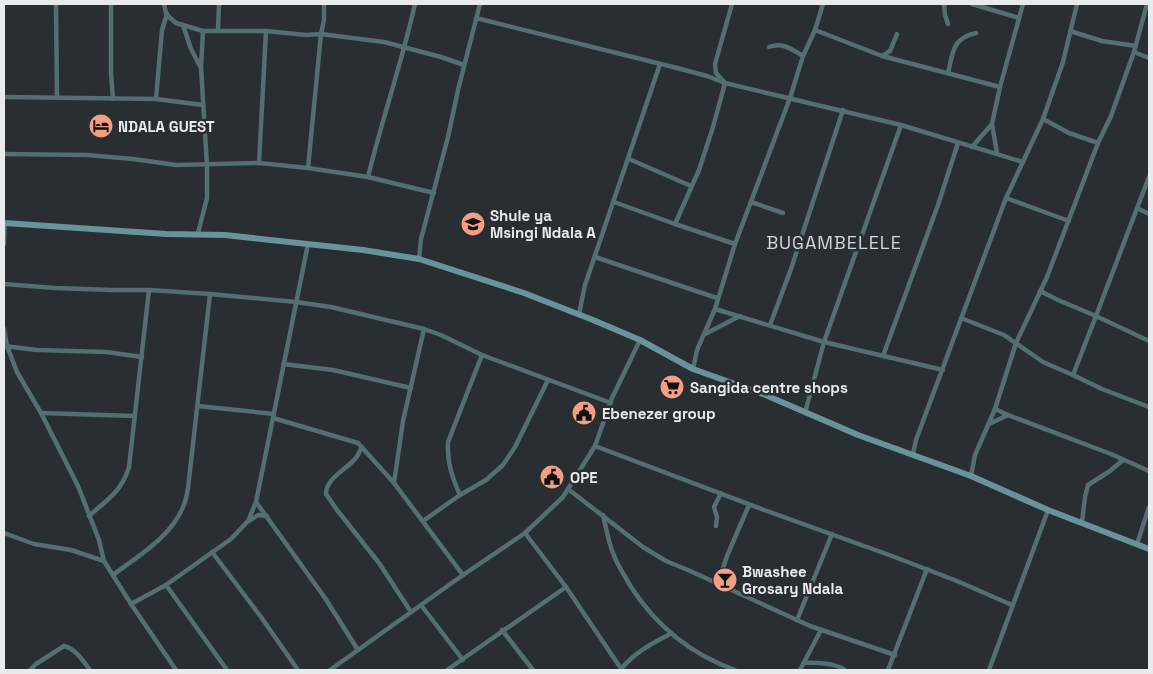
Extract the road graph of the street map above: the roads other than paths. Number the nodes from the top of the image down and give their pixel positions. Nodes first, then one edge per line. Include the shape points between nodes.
1 (56, 4) edge
2 (111, 4) edge
3 (164, 4) edge
4 (219, 4) edge
5 (324, 4) edge
6 (415, 4) edge
7 (480, 4) edge
8 (732, 4) edge
9 (823, 4) edge
10 (944, 4) edge
11 (972, 4) edge
12 (1023, 4) edge
13 (1077, 4) edge
14 (1147, 4) edge
15 (166, 14) junction
16 (476, 18) junction
17 (1019, 18) junction
18 (948, 24) dead end
19 (183, 25) junction
20 (218, 30) junction
21 (815, 30) junction
22 (203, 31) junction
23 (266, 31) junction
24 (1070, 31) junction
25 (976, 33) dead end
26 (321, 34) junction
27 (897, 34) dead end
28 (1136, 46) junction
29 (769, 47) dead end
30 (405, 48) junction
31 (1134, 52) junction
32 (803, 56) junction
33 (882, 56) junction
34 (1149, 58) edge
35 (464, 64) junction
36 (660, 64) junction
37 (715, 66) junction
38 (201, 67) junction
39 (948, 73) junction
40 (707, 76) junction
41 (725, 83) junction
42 (1000, 87) junction
43 (4, 97) edge
44 (57, 98) junction
45 (790, 98) junction
46 (113, 99) junction
47 (156, 99) junction
48 (203, 105) junction
49 (843, 110) junction
50 (1043, 119) junction
51 (992, 124) junction
52 (901, 125) junction
53 (958, 143) junction
54 (1098, 143) junction
55 (972, 147) junction
56 (997, 153) junction
57 (4, 154) edge
58 (629, 159) junction
59 (1023, 162) junction
60 (259, 163) junction
61 (207, 165) junction
62 (308, 168) junction
63 (368, 177) junction
64 (1149, 177) edge
65 (691, 186) junction
66 (434, 193) junction
67 (1006, 198) junction
68 (614, 202) junction
69 (751, 202) junction
70 (1137, 208) junction
71 (783, 213) dead end
72 (1149, 214) edge
73 (1069, 221) junction
74 (5, 223) edge
75 (675, 224) junction
76 (198, 233) junction
77 (4, 244) edge
78 (308, 244) junction
79 (735, 244) junction
80 (595, 257) junction
81 (419, 259) junction
82 (4, 284) edge
83 (149, 290) junction
84 (1040, 291) junction
85 (210, 294) junction
86 (718, 298) junction
87 (296, 302) junction
88 (715, 309) junction
89 (579, 314) junction
90 (740, 316) junction
91 (1096, 316) junction
92 (961, 318) junction
93 (770, 326) junction
94 (424, 329) junction
95 (4, 330) edge
96 (705, 334) junction
97 (640, 340) junction
98 (1149, 341) edge
99 (824, 342) junction
100 (1016, 343) junction
101 (5, 346) edge
102 (482, 355) junction
103 (883, 356) junction
104 (142, 357) junction
105 (283, 364) junction
106 (693, 369) junction
107 (943, 370) junction
108 (1073, 375) junction
109 (548, 380) junction
110 (411, 388) junction
111 (611, 402) junction
112 (198, 406) junction
113 (1149, 406) edge
114 (996, 409) junction
115 (41, 413) junction
116 (805, 413) junction
117 (1008, 415) junction
118 (135, 416) junction
119 (273, 416) junction
120 (988, 425) junction
121 (595, 446) junction
122 (362, 447) junction
123 (913, 454) junction
124 (1123, 460) junction
125 (1149, 471) edge
126 (971, 476) junction
127 (394, 483) junction
128 (568, 488) junction
129 (721, 493) junction
130 (460, 495) junction
131 (256, 502) junction
132 (749, 505) junction
133 (1149, 507) edge
134 (1048, 510) junction
135 (603, 515) junction
136 (89, 516) junction
137 (267, 516) junction
138 (248, 521) junction
139 (423, 521) junction
140 (1082, 522) junction
141 (716, 526) dead end
142 (526, 533) junction
143 (4, 534) edge
144 (832, 534) junction
145 (1137, 544) junction
146 (1149, 549) edge
147 (212, 552) junction
148 (104, 560) junction
149 (927, 569) junction
150 (113, 575) junction
151 (463, 575) junction
152 (718, 583) junction
153 (166, 586) junction
154 (566, 587) junction
155 (131, 604) junction
156 (421, 605) junction
157 (1012, 605) junction
158 (411, 612) junction
159 (798, 620) junction
160 (502, 630) junction
161 (821, 630) junction
162 (670, 634) junction
163 (358, 650) junction
164 (895, 655) junction
165 (463, 660) junction
166 (804, 663) junction
167 (720, 665) junction
168 (622, 669) edge
169 (30, 670) edge
170 (90, 670) edge
171 (176, 670) edge
172 (227, 670) edge
173 (298, 670) edge
174 (330, 670) edge
175 (448, 670) edge
176 (533, 670) edge
177 (718, 670) edge
178 (735, 670) edge
179 (800, 670) edge
180 (845, 670) edge
181 (888, 670) edge
182 (989, 670) edge

1 - 44 street
2 - 46 street
3 - 15 street
4 - 20 street
5 - 26 street
6 - 30 street
7 - 16 street
8 - 37 street
9 - 21 street
10 - 18 street
11 - 17 street
12 - 17 street
13 - 24 street
14 - 28 street
15 - 19 street
15 - 47 street
16 - 35 street
16 - 36 street
17 - 42 street
19 - 22 street
19 - 38 street
20 - 22 street
20 - 23 street
21 - 32 street
21 - 33 street
22 - 38 street
23 - 26 street
23 - 60 street
24 - 28 street
24 - 50 street
25 - 39 street via 957,41
26 - 30 street
26 - 62 street
27 - 33 street via 890,51
28 - 31 street
29 - 32 street via 785,46
30 - 35 street
30 - 63 street
31 - 34 street
31 - 54 street
32 - 45 street
33 - 39 street
35 - 66 street
36 - 40 street
36 - 58 street
37 - 40 street
37 - 41 street via 716,73
38 - 48 street
39 - 42 street
40 - 41 street
41 - 45 street
41 - 65 street via 711,134
42 - 51 street
43 - 44 street
44 - 46 street
45 - 49 street
45 - 69 street
46 - 47 street
47 - 48 street
48 - 61 street
49 - 52 street
49 - 93 street
50 - 54 street via 1068,133
50 - 59 street
51 - 55 street
51 - 56 street
52 - 53 street
52 - 99 street
53 - 55 street
53 - 103 street
54 - 73 street
55 - 56 street
56 - 59 street
57 - 61 street via 87,155 176,165
58 - 65 street
58 - 68 street
59 - 67 street
60 - 61 street
60 - 62 street
61 - 76 street via 207,202
62 - 63 street
63 - 66 street
64 - 70 street
65 - 75 street
66 - 81 street
67 - 73 street
67 - 92 street
68 - 75 street
68 - 80 street
69 - 71 street
69 - 79 street
70 - 72 street
70 - 91 street
73 - 84 street
74 - 76 street via 166,234
74 - 77 street
75 - 79 street
76 - 78 street
78 - 81 street
78 - 87 street
79 - 86 street
80 - 86 street
80 - 89 street
81 - 89 street
82 - 83 street
83 - 85 street
83 - 104 street
84 - 91 street
84 - 100 street
85 - 87 street
85 - 112 street
86 - 88 street
87 - 94 street
87 - 105 street
88 - 90 street
88 - 96 street
89 - 97 street
90 - 93 street
90 - 96 street
91 - 98 street
91 - 108 street
92 - 100 street via 992,329
92 - 107 street
93 - 99 street
94 - 102 street
94 - 110 street
95 - 101 street
96 - 106 street
97 - 106 street
97 - 111 street
99 - 103 street
99 - 116 street
100 - 108 street via 1043,362
100 - 114 street
101 - 104 street
101 - 115 street
102 - 109 street
102 - 130 street via 448,442 451,475
103 - 107 street
104 - 118 street
105 - 110 street via 333,370
105 - 119 street
106 - 116 street
107 - 123 street
108 - 113 street
109 - 111 street
109 - 130 street via 503,465 486,480
110 - 127 street
111 - 121 street
112 - 119 street
112 - 150 street via 184,506 153,544
114 - 117 street
114 - 120 street
115 - 118 street
115 - 136 street via 78,486
116 - 123 street
117 - 120 street
117 - 124 street
118 - 136 street via 129,467 124,481
119 - 122 street via 353,441
119 - 131 street
120 - 126 street via 975,455
121 - 128 street
121 - 129 street
122 - 127 street
122 - 158 street via 335,477 326,494
123 - 126 street
124 - 125 street
124 - 140 street via 1088,485
126 - 134 street
127 - 139 street
128 - 135 street
128 - 142 street
129 - 132 street
129 - 141 street via 714,507
130 - 139 street
131 - 137 street
131 - 138 street
132 - 144 street
132 - 152 street
133 - 145 street
134 - 140 street
134 - 157 street
135 - 152 street via 666,561
135 - 162 street via 613,553 625,576 644,606
136 - 148 street
137 - 138 street via 258,515
137 - 163 street
138 - 147 street
139 - 151 street
140 - 145 street
142 - 151 street
142 - 154 street
143 - 148 street
144 - 149 street
144 - 159 street
145 - 146 street
147 - 153 street
147 - 173 street
148 - 150 street
149 - 157 street
149 - 164 street
150 - 155 street
151 - 156 street
152 - 159 street
153 - 155 street
153 - 172 street
154 - 160 street
154 - 168 street
155 - 171 street
156 - 158 street
156 - 165 street
157 - 182 street
158 - 163 street
159 - 161 street
160 - 165 street
160 - 176 street
161 - 164 street
161 - 166 street
162 - 167 street
162 - 168 street via 630,658
163 - 174 street
164 - 181 street
165 - 175 street
166 - 179 street
166 - 180 street via 838,666
167 - 177 street
167 - 178 street
169 - 170 street via 66,646

